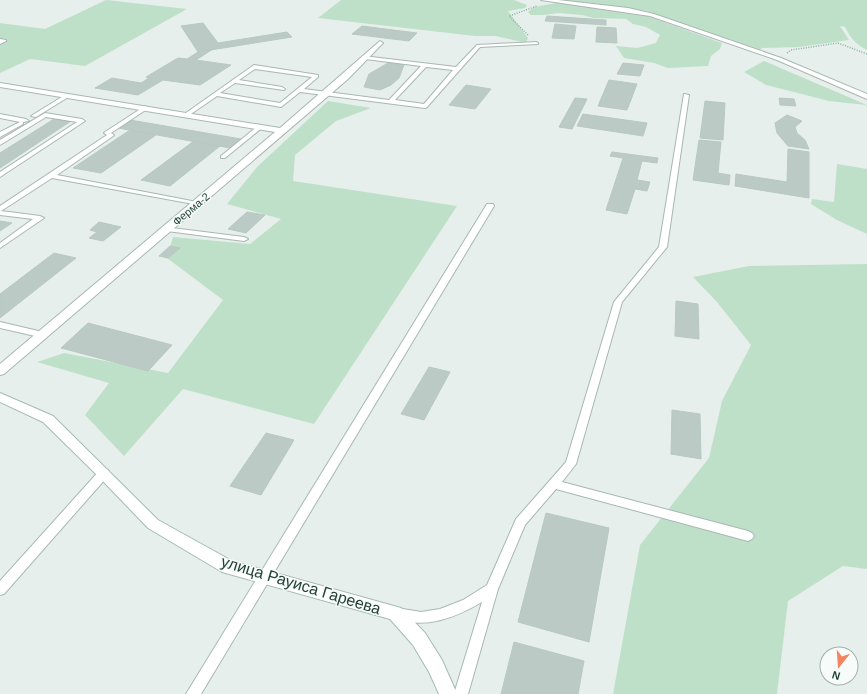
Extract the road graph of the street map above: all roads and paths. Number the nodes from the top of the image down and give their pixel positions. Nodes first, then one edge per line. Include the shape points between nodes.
1 (546, 0) edge
2 (380, 43) dead end
3 (536, 43) joint
4 (867, 54) edge
5 (365, 57) junction
6 (779, 59) junction
7 (426, 65) junction
8 (457, 69) junction
9 (234, 81) junction
10 (0, 85) edge
11 (282, 88) dead end
12 (298, 90) junction
13 (326, 93) junction
14 (215, 94) junction
15 (686, 95) dead end
16 (67, 96) junction
17 (867, 97) edge
18 (390, 101) junction
19 (146, 108) junction
20 (186, 115) junction
21 (0, 116) edge
22 (26, 121) junction
23 (260, 127) junction
24 (282, 131) junction
25 (0, 136) edge
26 (0, 143) edge
27 (224, 157) dead end
28 (0, 175) edge
29 (50, 176) junction
30 (0, 201) edge
31 (9, 203) junction
32 (197, 204) junction
33 (490, 206) dead end
34 (0, 209) edge
35 (0, 213) edge
36 (167, 229) junction
37 (244, 239) dead end
38 (0, 246) edge
39 (0, 324) edge
40 (44, 335) junction
41 (0, 371) edge
42 (0, 397) edge
43 (104, 473) junction
44 (553, 484) junction
45 (748, 536) dead end
46 (264, 577) junction
47 (492, 589) junction
48 (0, 590) edge
49 (395, 613) junction
50 (193, 694) edge
51 (448, 694) edge
52 (460, 694) edge

1 - 3 path via 509,16
1 - 6 street via 652,15
2 - 5 street, Ферма-2
3 - 8 lane via 479,46
4 - 6 path via 838,43 791,50
5 - 7 lane
5 - 13 street, Ферма-2
6 - 17 street
7 - 8 lane
7 - 18 lane
8 - 18 lane via 425,106
9 - 11 lane
9 - 12 lane via 254,67 316,76
9 - 14 lane
10 - 16 street
12 - 13 lane
12 - 14 lane via 281,105
13 - 18 lane
13 - 24 street, Ферма-2
14 - 20 lane
15 - 44 lane via 663,247 618,302 571,464
16 - 19 street
16 - 22 lane
19 - 20 street
19 - 29 lane via 107,133 111,135
20 - 23 street
21 - 22 lane
22 - 25 lane
23 - 24 street
23 - 27 lane
24 - 32 street, Ферма-2
26 - 28 lane via 45,115 82,121
29 - 31 lane
29 - 32 lane
30 - 31 lane
31 - 34 lane
32 - 36 street, Ферма-2
33 - 46 lane
35 - 38 lane via 40,218
36 - 37 lane
36 - 40 street, Ферма-2
39 - 40 lane
40 - 41 street, Ферма-2
42 - 43 street, улица Рауиса Гареева via 48,419
43 - 46 street, улица Рауиса Гареева via 153,524 228,567
43 - 48 lane
44 - 45 lane
44 - 47 lane via 520,522
46 - 49 street, улица Рауиса Гареева
46 - 50 lane
47 - 49 lane via 466,605 443,614 420,618
47 - 52 lane
49 - 51 street, улица Рауиса Гареева via 419,639 436,666

